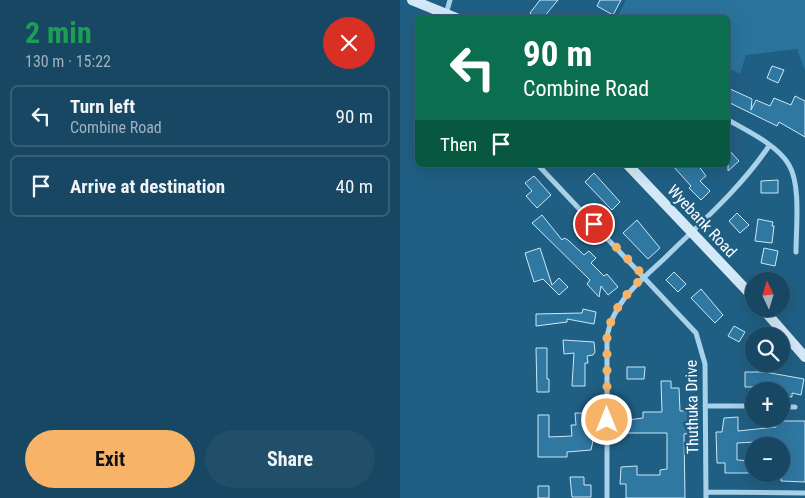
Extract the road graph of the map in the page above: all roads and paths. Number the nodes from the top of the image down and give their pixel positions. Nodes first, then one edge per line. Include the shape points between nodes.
1 (412, 0) edge
2 (450, 0) edge
3 (447, 15) edge
4 (730, 121) edge
5 (769, 146) junction
6 (540, 167) edge
7 (630, 167) edge
8 (692, 231) junction
9 (796, 252) dead end
10 (644, 276) junction
11 (745, 288) edge
12 (771, 318) edge
13 (805, 357) edge
14 (705, 406) junction
15 (745, 406) edge
16 (790, 407) edge
17 (795, 407) dead end
18 (805, 493) edge
19 (706, 495) edge
20 (607, 498) edge

1 - 3 street
2 - 3 street
4 - 5 street
5 - 8 street via 748,174
5 - 9 street via 788,163 794,177
6 - 10 street, Thuthuka Drive
7 - 8 street, Wyebank Road
8 - 10 street
8 - 11 street, Wyebank Road
10 - 14 street, Thuthuka Drive via 700,341 705,364
10 - 20 street via 617,307 607,336
12 - 13 street
14 - 15 street
14 - 19 street, Thuthuka Drive
16 - 17 street
18 - 19 street

